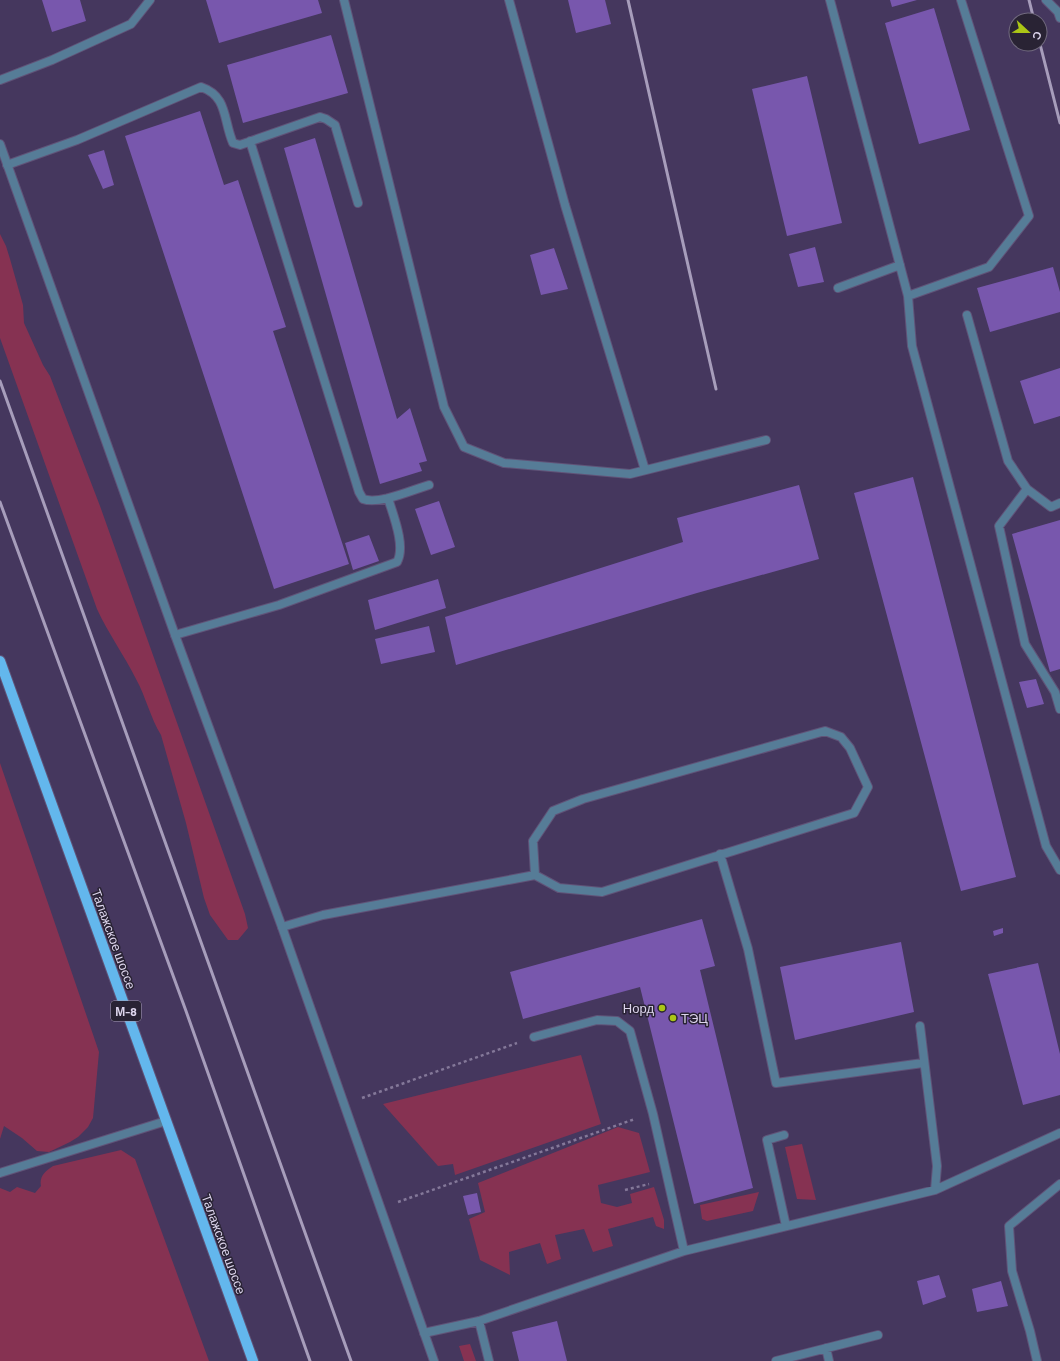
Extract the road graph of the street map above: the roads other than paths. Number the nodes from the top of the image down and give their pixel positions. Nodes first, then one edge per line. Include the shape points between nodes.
1 (150, 0) edge
2 (344, 0) edge
3 (509, 0) edge
4 (830, 0) edge
5 (961, 0) edge
6 (1046, 0) edge
7 (1060, 18) edge
8 (0, 80) edge
9 (250, 141) junction
10 (0, 144) edge
11 (7, 165) junction
12 (358, 203) dead end
13 (900, 264) junction
14 (838, 288) dead end
15 (908, 296) junction
16 (966, 315) dead end
17 (766, 440) dead end
18 (646, 470) junction
19 (429, 485) dead end
20 (1027, 489) junction
21 (388, 498) junction
22 (1060, 503) edge
23 (175, 635) junction
24 (0, 662) edge
25 (1060, 709) edge
26 (720, 854) junction
27 (1060, 870) edge
28 (535, 875) junction
29 (282, 927) junction
30 (920, 1026) dead end
31 (534, 1037) road end
32 (923, 1063) junction
33 (166, 1120) junction
34 (1060, 1133) edge
35 (784, 1135) dead end
36 (0, 1173) edge
37 (1060, 1184) edge
38 (936, 1190) junction
39 (786, 1226) junction
40 (684, 1251) junction
41 (479, 1321) junction
42 (424, 1333) junction
43 (878, 1335) dead end
44 (826, 1348) junction
45 (253, 1361) edge
46 (434, 1361) edge
47 (489, 1361) edge
48 (776, 1361) edge
49 (829, 1361) edge
50 (1037, 1361) edge

1 - 8 street via 131,24 52,60
2 - 18 street via 444,407 464,447 504,463 630,474
3 - 18 street via 565,205
4 - 13 street
5 - 15 street via 1029,216 988,267
6 - 7 street via 1058,12
9 - 11 street via 240,145 233,144 219,98 211,90 201,87 77,140
9 - 12 street via 320,117 326,119 335,125
9 - 21 street via 359,492 363,499 370,502
10 - 11 street
11 - 23 street
13 - 14 street
13 - 15 street
15 - 27 street via 914,354 1046,846
16 - 20 street via 1008,460
17 - 18 street
19 - 21 street
20 - 22 street via 1051,507
20 - 25 street via 1000,526 1025,644 1055,692
21 - 23 street via 401,548 397,562 279,605
23 - 29 street
24 - 33 main road, Талажское шоссе / М-8
26 - 28 street via 602,892 559,888
26 - 28 street via 854,813 868,787 850,748 841,737 825,731 583,799 553,811 533,841
26 - 32 street via 748,949 776,1083
28 - 29 street via 322,915
29 - 42 street
30 - 32 street
31 - 40 street via 597,1020 616,1021 630,1031 653,1114
32 - 38 street via 937,1166
33 - 36 street
33 - 45 main road, Талажское шоссе / М-8
34 - 38 street
35 - 39 street via 767,1140
37 - 50 street via 1009,1226 1012,1271
38 - 39 street
39 - 40 street
40 - 41 street
41 - 42 street
41 - 47 street
42 - 46 street
43 - 44 street
44 - 48 street
44 - 49 street

